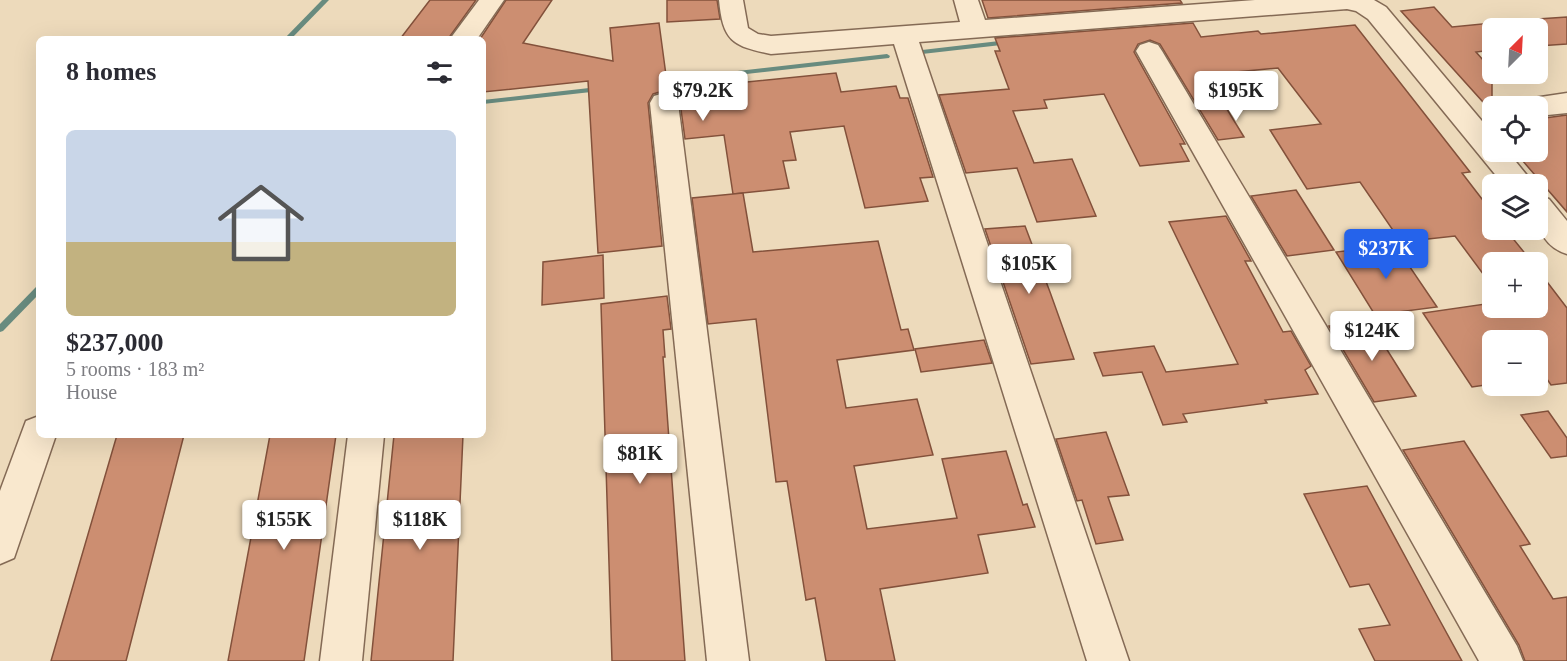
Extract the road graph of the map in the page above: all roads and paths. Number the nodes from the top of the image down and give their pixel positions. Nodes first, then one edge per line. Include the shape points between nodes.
1 (492, 0) edge
2 (731, 0) edge
3 (966, 0) edge
4 (1199, 6) edge
5 (975, 30) junction
6 (904, 35) junction
7 (465, 36) edge
8 (1149, 51) dead end
9 (664, 103) dead end
10 (1567, 103) edge
11 (1548, 105) edge
12 (1482, 113) edge
13 (1461, 115) junction
14 (1511, 174) edge
15 (1548, 219) edge
16 (1567, 242) edge
17 (37, 438) edge
18 (366, 438) edge
19 (0, 545) edge
20 (341, 661) edge
21 (728, 661) edge
22 (1108, 661) edge
23 (1502, 661) edge

1 - 7 street
2 - 6 street via 738,36 751,42 771,45
3 - 5 street
4 - 5 street
4 - 13 street via 1347,1 1364,4 1377,13
5 - 6 street
6 - 22 street
8 - 23 street
9 - 21 street
10 - 11 street
12 - 13 street
13 - 14 street
15 - 16 street
17 - 19 street
18 - 20 street

